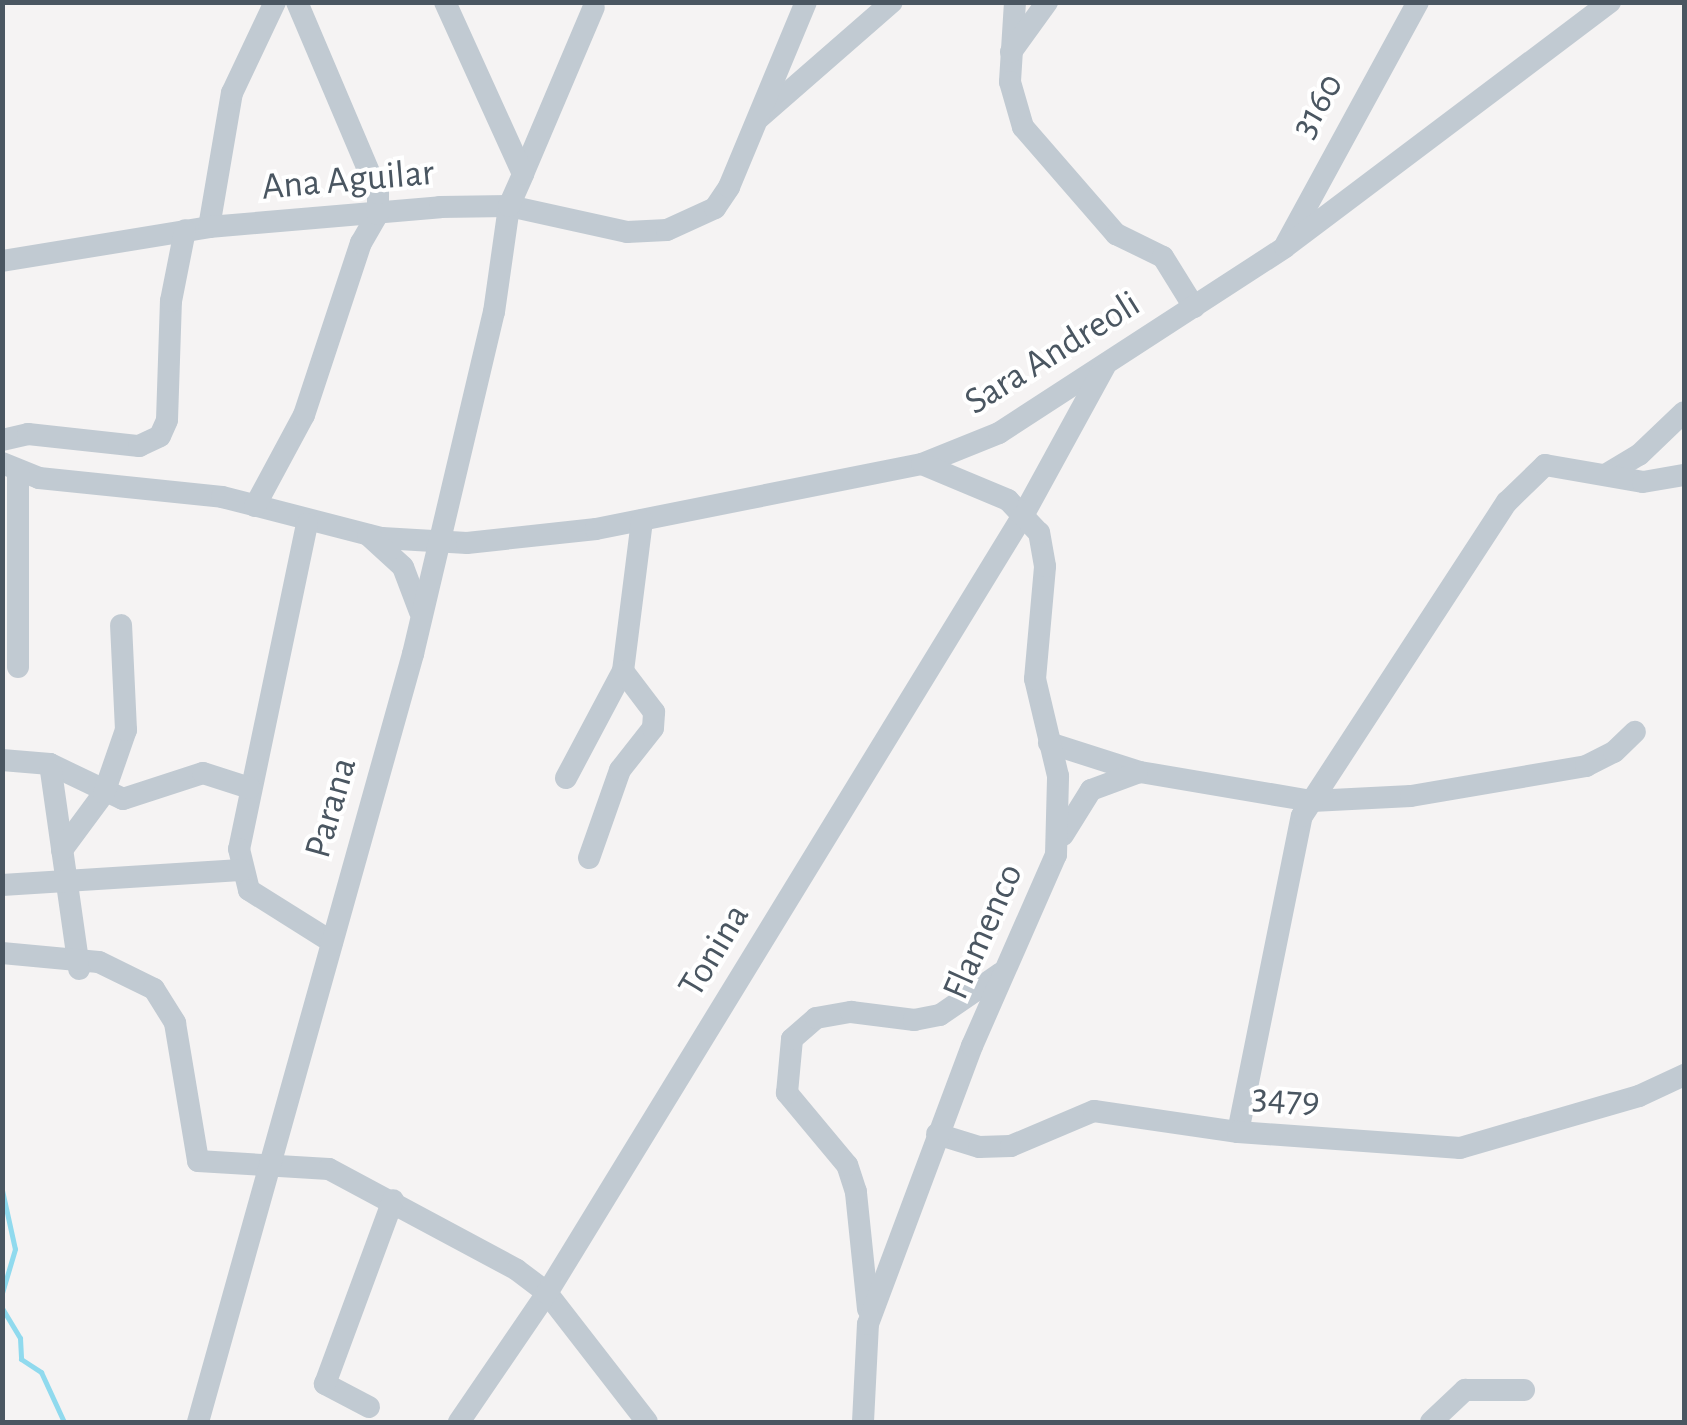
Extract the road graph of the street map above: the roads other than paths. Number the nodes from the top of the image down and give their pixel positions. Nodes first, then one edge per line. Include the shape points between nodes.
1 (275, 2) edge
2 (297, 2) edge
3 (444, 2) edge
4 (806, 2) edge
5 (892, 2) edge
6 (1015, 2) edge
7 (1046, 2) edge
8 (1418, 2) edge
9 (1610, 2) edge
10 (594, 7) dead end
11 (1011, 52) junction
12 (754, 122) junction
13 (523, 174) junction
14 (509, 206) junction
15 (378, 214) junction
16 (197, 229) junction
17 (1285, 247) junction
18 (2, 261) edge
19 (1194, 307) junction
20 (1109, 359) junction
21 (1684, 412) edge
22 (2, 440) edge
23 (922, 464) junction
24 (10, 467) edge
25 (1607, 474) junction
26 (1684, 474) edge
27 (255, 506) junction
28 (1024, 512) junction
29 (642, 520) junction
30 (307, 524) junction
31 (368, 534) junction
32 (440, 542) junction
33 (421, 619) junction
34 (122, 625) dead end
35 (18, 667) dead end
36 (624, 672) junction
37 (1635, 732) dead end
38 (1048, 743) junction
39 (2, 760) edge
40 (50, 764) junction
41 (1140, 772) junction
42 (566, 778) dead end
43 (250, 788) junction
44 (104, 793) junction
45 (1312, 800) junction
46 (62, 850) junction
47 (1056, 855) junction
48 (589, 858) dead end
49 (241, 870) junction
50 (66, 881) junction
51 (2, 885) edge
52 (332, 942) junction
53 (2, 952) edge
54 (1011, 964) junction
55 (78, 965) junction
56 (1684, 1075) edge
57 (1684, 1093) edge
58 (1633, 1097) junction
59 (1238, 1132) junction
60 (938, 1134) junction
61 (269, 1163) junction
62 (392, 1200) junction
63 (548, 1293) junction
64 (868, 1324) junction
65 (1524, 1390) dead end
66 (369, 1407) dead end
67 (198, 1422) edge
68 (459, 1422) edge
69 (647, 1422) edge
70 (863, 1422) edge
71 (1431, 1422) edge

1 - 16 street via 232,93
2 - 15 street via 378,193
3 - 13 street
4 - 12 street
5 - 12 street
6 - 11 street
7 - 11 street
8 - 17 street, 3160
9 - 17 street, Sara Andreoli
10 - 13 street, Parana
11 - 19 street via 1010,82 1023,127 1116,234 1163,257
12 - 14 street, Ana Aguilar via 729,188 698,219 667,230 627,232
13 - 14 street, Parana
14 - 15 street, Ana Aguilar
14 - 32 street, Parana via 494,312
15 - 16 street, Ana Aguilar
15 - 27 street via 361,243 304,414
16 - 18 street, Ana Aguilar
16 - 22 street via 170,301 167,420 160,436 139,446 28,434
17 - 19 street, Sara Andreoli
19 - 20 street, Sara Andreoli
20 - 23 street, Sara Andreoli via 999,433
20 - 28 street, Tonina
21 - 25 street via 1639,456
23 - 28 street via 987,488
23 - 29 street, Sara Andreoli
24 - 27 street, Sara Andreoli via 86,485 178,489
24 - 35 street
25 - 26 street via 1643,482
25 - 45 street via 1544,464 1507,502
27 - 30 street, Sara Andreoli
28 - 38 street, Flamenco via 1039,533 1045,566 1035,679
28 - 63 street, Tonina
29 - 32 street, Sara Andreoli
29 - 36 street
30 - 31 street, Sara Andreoli
30 - 43 street
31 - 32 street, Sara Andreoli
31 - 33 street via 403,567
32 - 33 street, Parana
33 - 52 street, Parana
34 - 44 street via 126,730
36 - 42 street
36 - 48 street via 654,712 653,728 620,770
37 - 45 street via 1586,766 1411,796
38 - 41 street
38 - 47 street, Flamenco via 1058,776
39 - 40 street
40 - 44 street
40 - 46 street
41 - 45 street
41 - 47 street via 1091,790 1072,813
43 - 44 street via 203,774 123,799
43 - 49 street
44 - 46 street
45 - 59 street via 1298,829
46 - 50 street
47 - 54 street, Flamenco
49 - 50 street
49 - 52 street via 260,901
50 - 51 street
50 - 55 street
52 - 61 street, Parana
53 - 55 street
54 - 60 street, Flamenco
54 - 64 street via 957,1009 940,1015 914,1020 851,1012 816,1018 792,1038 787,1093 847,1165 862,1212
55 - 61 street via 99,962 154,989 168,1009 198,1161
56 - 58 street, 3479
57 - 58 street, 3479
58 - 59 street, 3479 via 1460,1148
59 - 60 street, 3479 via 1094,1111 1012,1146 979,1147
60 - 64 street, Flamenco
61 - 62 street via 329,1168
61 - 67 street, Parana
62 - 63 street
62 - 66 street via 325,1384
63 - 68 street, Tonina
63 - 69 street
64 - 70 street, Flamenco
65 - 71 street via 1465,1390

